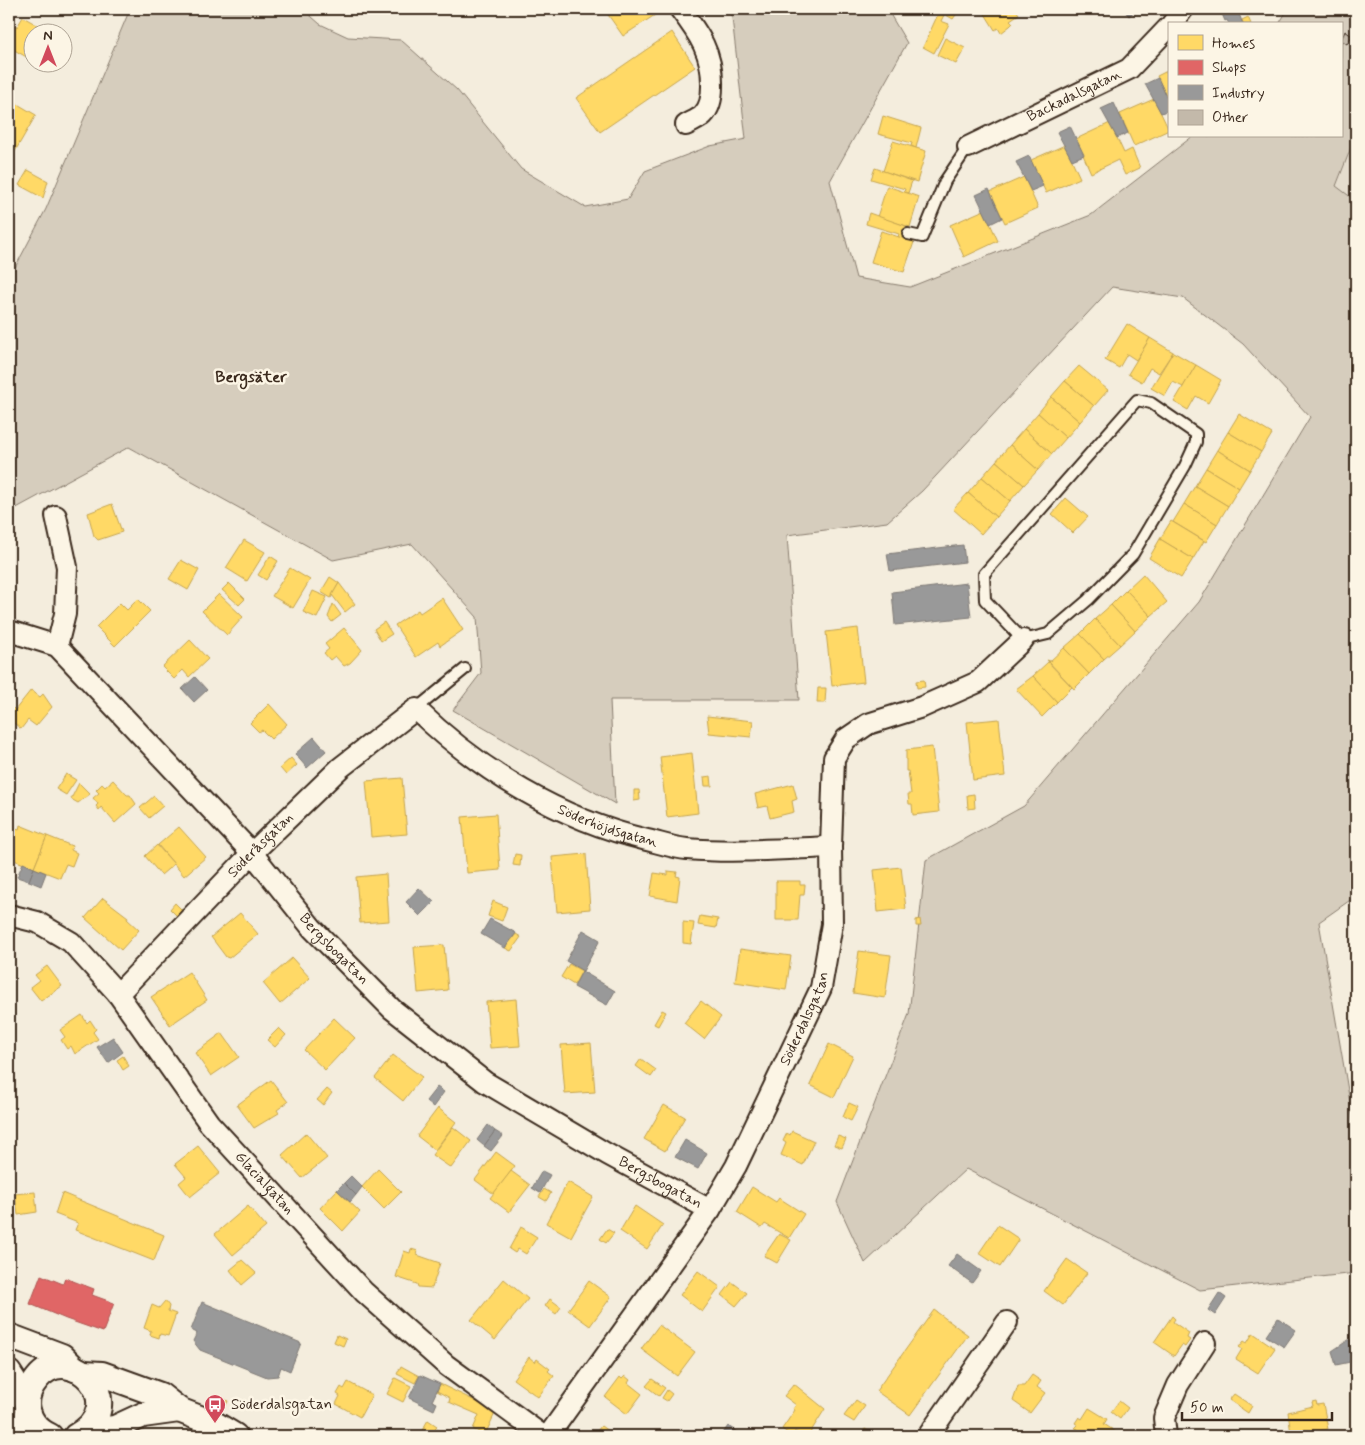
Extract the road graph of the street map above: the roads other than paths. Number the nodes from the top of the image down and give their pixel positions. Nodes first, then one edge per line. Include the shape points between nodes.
1 (680, 9) edge
2 (1184, 9) edge
3 (1174, 22) edge
4 (1168, 29) edge
5 (686, 125) dead end
6 (968, 147) joint
7 (908, 234) dead end
8 (56, 516) dead end
9 (9, 631) edge
10 (1023, 640) junction
11 (56, 646) junction
12 (465, 669) dead end
13 (416, 709) junction
14 (831, 847) junction
15 (252, 853) junction
16 (9, 915) edge
17 (118, 994) junction
18 (710, 1210) junction
19 (1007, 1322) dead end
20 (9, 1336) edge
21 (1205, 1343) dead end
22 (80, 1371) junction
23 (9, 1373) edge
24 (28, 1408) junction
25 (179, 1410) junction
26 (81, 1434) edge
27 (9, 1436) edge
28 (50, 1436) edge
29 (236, 1436) edge
30 (543, 1436) edge
31 (548, 1436) edge
32 (928, 1436) edge
33 (1166, 1436) edge

1 - 5 street via 705,46 713,69 712,99 703,115
2 - 3 street
4 - 6 street, Backadalsgatan via 1129,69
6 - 7 lane via 945,181 922,237
8 - 11 street via 68,567 65,614
9 - 11 street, Bergsbogatan
10 - 10 lane via 1048,634 1111,578 1132,554 1185,466 1196,442 1196,434 1151,402 1137,400 984,574 985,600
10 - 14 street, Söderdalsgatan via 978,682 922,707 868,724 846,739 834,758
11 - 15 street, Bergsbogatan
12 - 13 lane
13 - 14 street, Söderhöjdsgatan via 481,765 556,809 628,835 685,849 747,851
13 - 15 street, Söderåsgatan via 340,768
14 - 18 street, Söderdalsgatan via 832,924 821,988 740,1158
15 - 17 street, Söderåsgatan
15 - 18 street, Bergsbogatan via 312,928 392,1009 485,1082
16 - 17 street, Glacialgatan via 37,922 71,942
17 - 30 street, Glacialgatan via 209,1123 364,1292 446,1365
18 - 31 street, Söderdalsgatan
19 - 32 street
20 - 22 street via 62,1356
21 - 33 street via 1178,1385 1164,1418
22 - 24 street via 57,1368 40,1375 32,1385
22 - 25 street via 102,1374 144,1388 160,1395
22 - 26 street via 96,1388 100,1406 96,1418
23 - 24 street
24 - 27 street
24 - 28 street via 35,1425
25 - 26 street via 143,1415 115,1428
25 - 29 street

